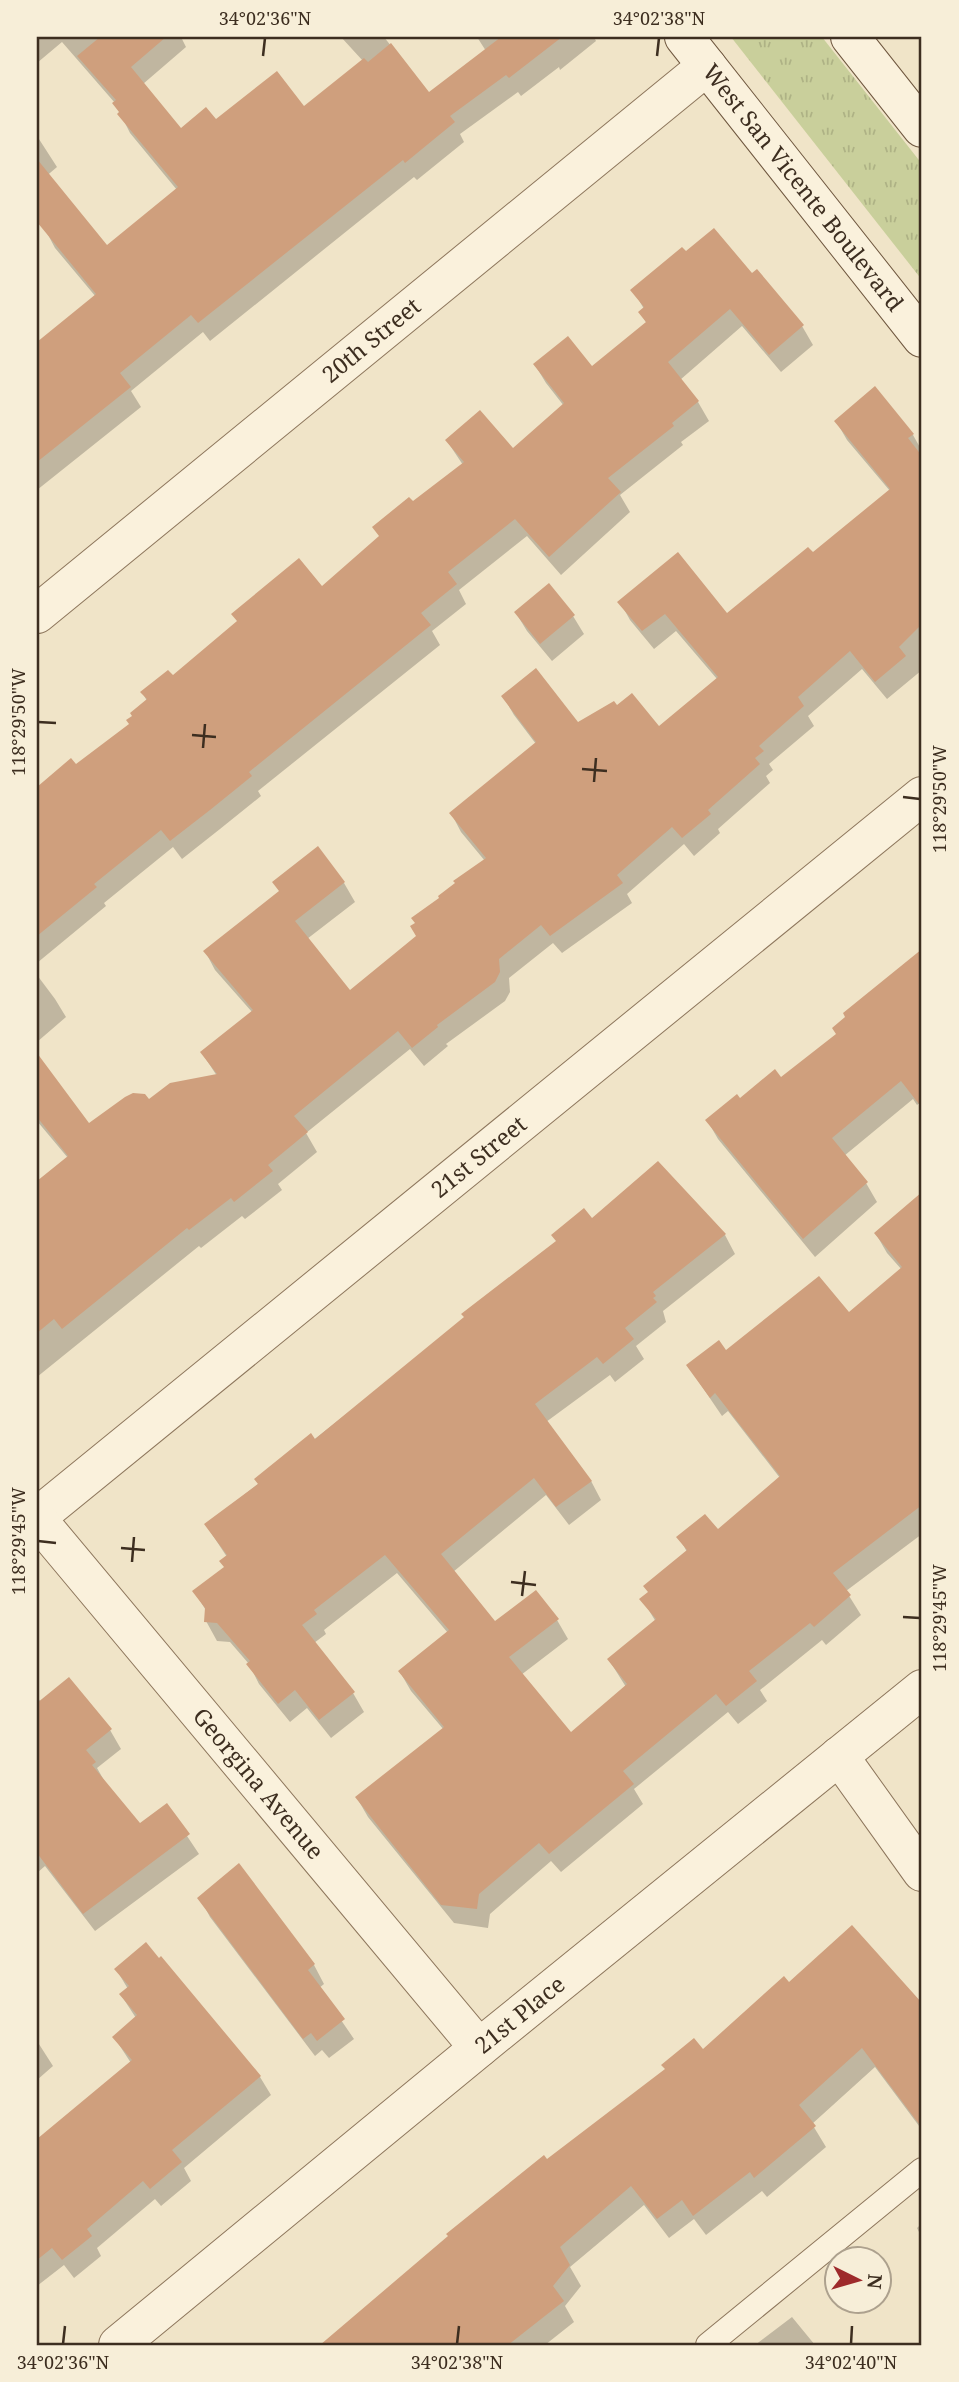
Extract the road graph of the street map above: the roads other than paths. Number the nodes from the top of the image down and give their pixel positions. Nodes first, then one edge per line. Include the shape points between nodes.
1 (684, 37) edge
2 (850, 37) edge
3 (707, 66) junction
4 (922, 128) edge
5 (922, 338) edge
6 (37, 614) edge
7 (922, 796) edge
8 (37, 1518) edge
9 (922, 1689) edge
10 (839, 1756) junction
11 (922, 1872) edge
12 (479, 2048) junction
13 (922, 2170) edge
14 (118, 2345) edge
15 (708, 2345) edge

1 - 3 street, West San Vicente Boulevard
2 - 4 street
3 - 5 street, West San Vicente Boulevard
3 - 6 street, 20th Street
7 - 8 street, 21st Street
8 - 12 street, Georgina Avenue
9 - 10 street, 21st Place
10 - 11 street
10 - 12 street, 21st Place
12 - 14 street, 21st Place
13 - 15 lane

